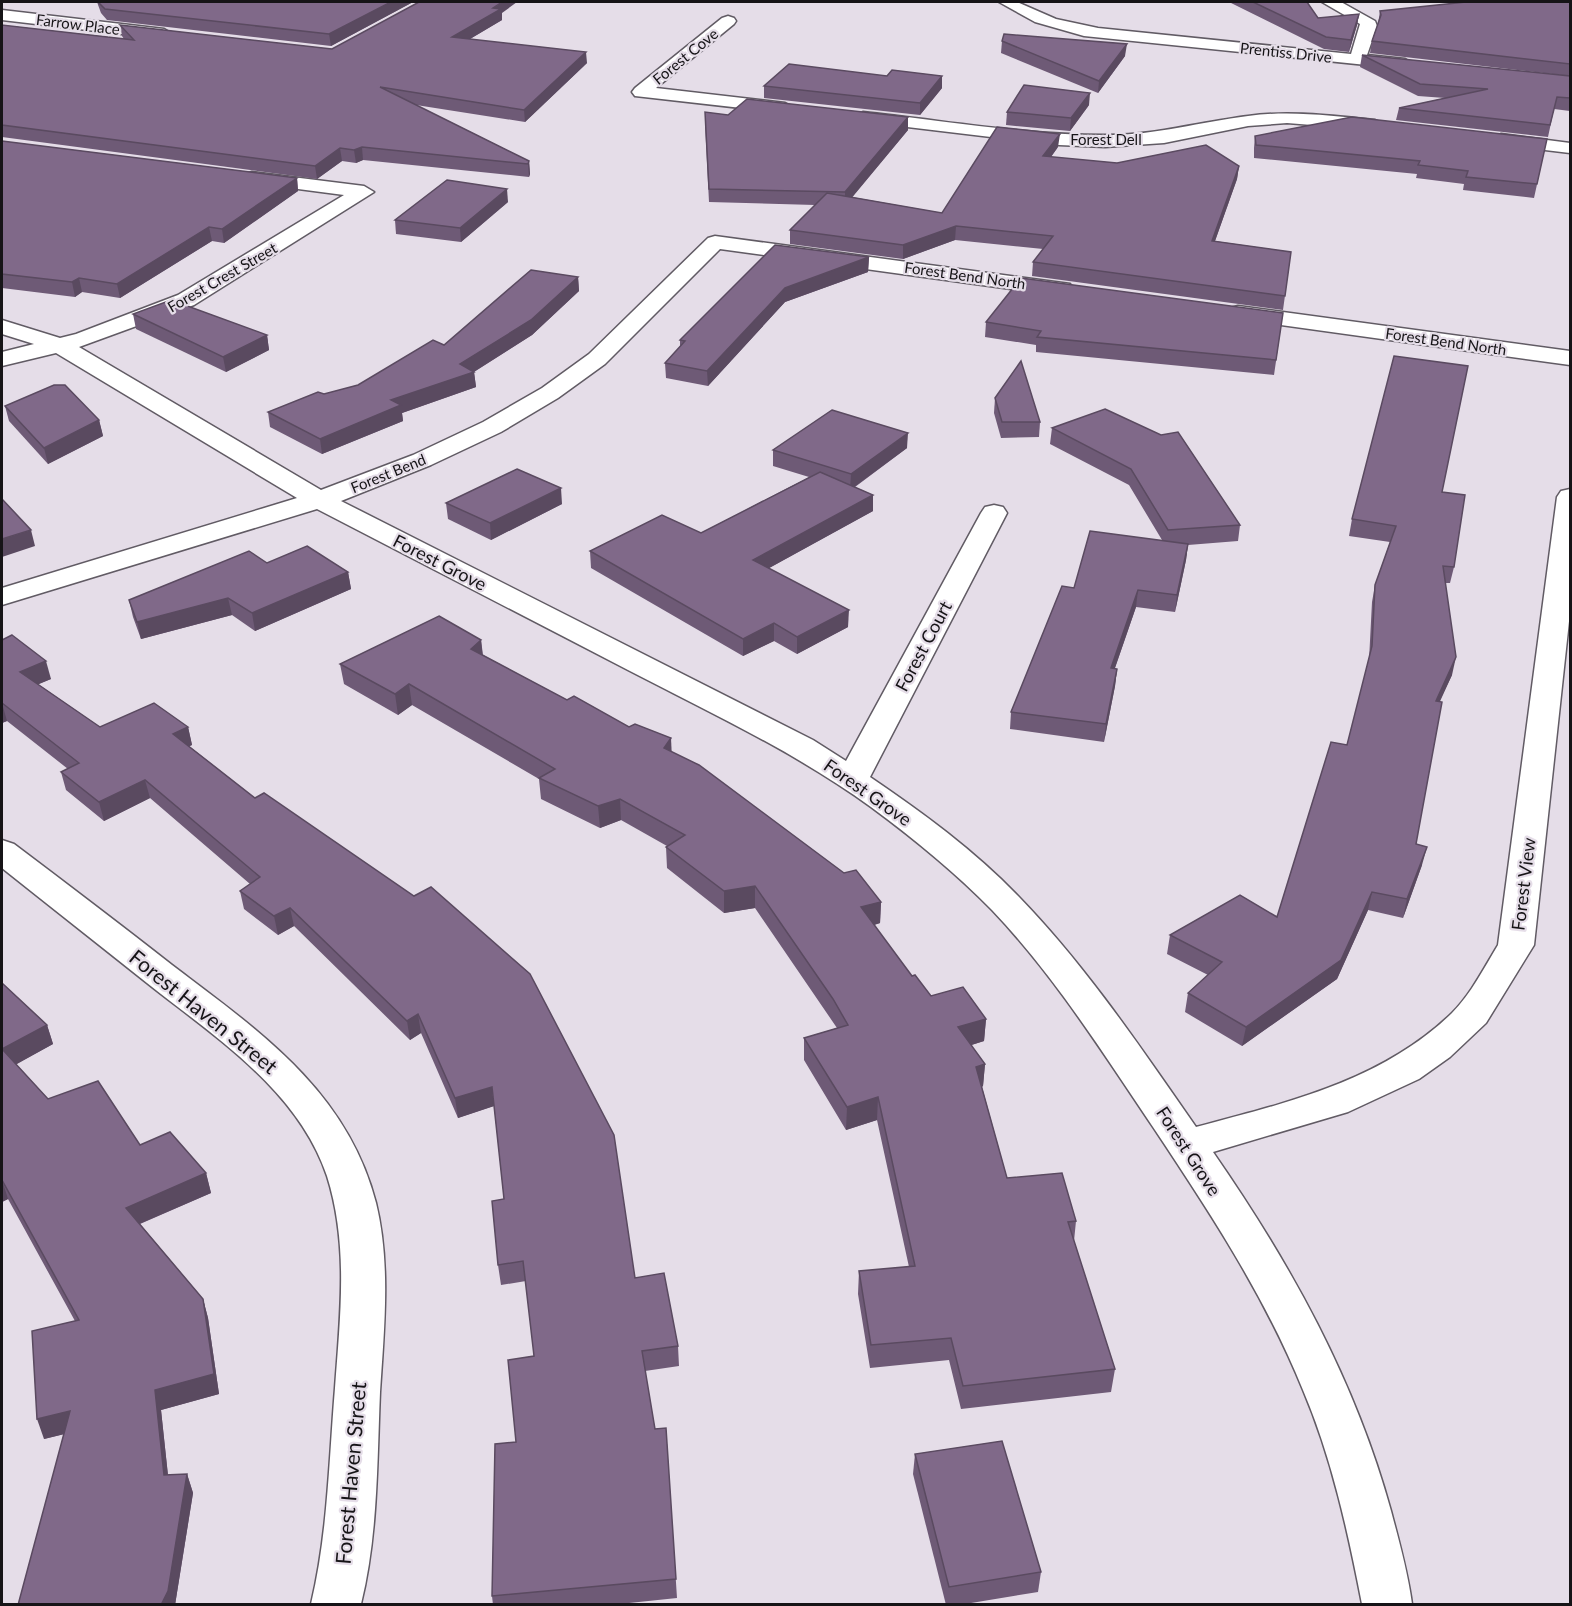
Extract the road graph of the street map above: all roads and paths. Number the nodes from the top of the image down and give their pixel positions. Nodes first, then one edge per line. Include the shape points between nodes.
1 (1007, 2) edge
2 (1330, 2) edge
3 (2, 15) edge
4 (728, 21) dead end
5 (179, 35) edge
6 (1357, 60) junction
7 (1416, 66) edge
8 (804, 111) edge
9 (850, 116) edge
10 (1397, 128) edge
11 (1478, 137) edge
12 (1570, 148) edge
13 (235, 176) edge
14 (715, 242) joint
15 (1083, 291) edge
16 (1214, 309) edge
17 (2, 327) edge
18 (59, 345) junction
19 (1570, 358) edge
20 (2, 359) edge
21 (1570, 497) edge
22 (320, 500) junction
23 (994, 513) dead end
24 (2, 597) edge
25 (853, 779) junction
26 (2, 851) edge
27 (1186, 1145) junction
28 (336, 1605) edge
29 (1387, 1605) edge

1 - 6 street, Prentiss Drive via 1059,27
2 - 6 street via 1367,21 1369,26
3 - 5 street, Farrow Place
4 - 8 street, Forest Cove via 641,92
6 - 7 street, Prentiss Drive
9 - 10 street, Forest Dell via 1105,141 1156,138 1287,118
11 - 12 street
13 - 18 street, Forest Crest Street via 364,192 186,300 121,327
14 - 15 street, Forest Bend North
14 - 22 street, Forest Bend via 597,359 550,393 492,427 422,460
16 - 19 street, Forest Bend North
17 - 18 street, Forest Grove
18 - 20 street, Forest Crest Street
18 - 22 street, Forest Grove
21 - 27 street, Forest View via 1516,945 1481,1004 1422,1057 1340,1099
22 - 24 street, Forest Bend
22 - 25 street, Forest Grove via 802,747
23 - 25 street, Forest Court
25 - 27 street, Forest Grove via 934,838 1005,903 1071,979
26 - 28 street, Forest Haven Street via 255,1048 310,1105 335,1148 358,1217 363,1292 349,1531
27 - 29 street, Forest Grove via 1249,1243 1304,1342 1344,1437 1376,1542

